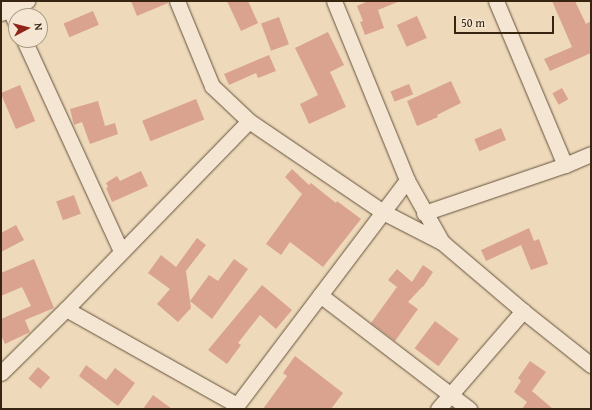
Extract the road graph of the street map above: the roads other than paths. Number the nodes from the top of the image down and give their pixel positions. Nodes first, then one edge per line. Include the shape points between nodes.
1 (27, 1) edge
2 (177, 1) edge
3 (334, 1) edge
4 (496, 1) edge
5 (6, 7) edge
6 (28, 48) edge
7 (249, 121) junction
8 (591, 154) edge
9 (565, 166) junction
10 (407, 180) junction
11 (383, 212) junction
12 (424, 212) junction
13 (443, 243) junction
14 (121, 251) junction
15 (320, 296) junction
16 (66, 309) junction
17 (523, 311) junction
18 (591, 365) edge
19 (2, 369) edge
20 (450, 394) junction
21 (235, 407) edge
22 (438, 409) edge
23 (469, 409) edge

1 - 5 street
2 - 7 street via 212,86
3 - 10 street
4 - 9 street
6 - 14 street
7 - 11 street
7 - 14 street
8 - 9 street
9 - 12 street
10 - 11 street
10 - 12 street
11 - 13 street
11 - 15 street
12 - 13 street
13 - 17 street
14 - 16 street
15 - 20 street
15 - 21 street
16 - 19 street
16 - 21 street
17 - 18 street
17 - 20 street
20 - 22 street
20 - 23 street

